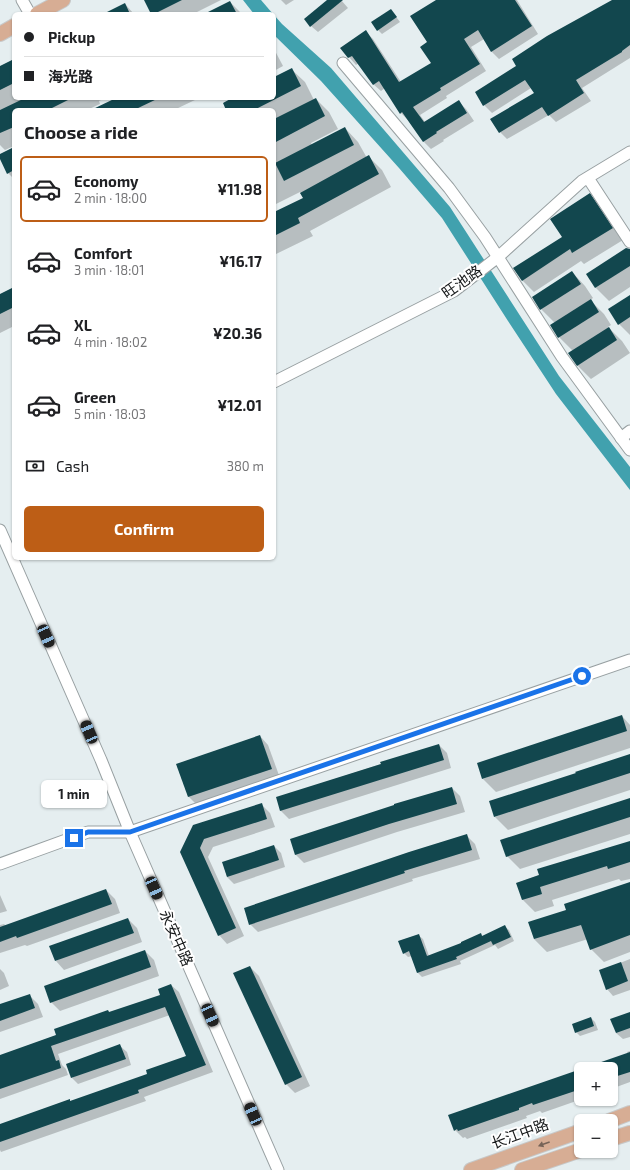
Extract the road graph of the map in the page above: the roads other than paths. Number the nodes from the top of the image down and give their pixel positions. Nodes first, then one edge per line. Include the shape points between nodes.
1 (22, 0) edge
2 (63, 0) edge
3 (29, 12) edge
4 (41, 12) edge
5 (12, 27) edge
6 (0, 34) edge
7 (343, 63) dead end
8 (630, 152) edge
9 (588, 178) junction
10 (630, 242) edge
11 (498, 257) junction
12 (276, 381) edge
13 (630, 431) edge
14 (620, 438) junction
15 (630, 450) edge
16 (12, 533) edge
17 (2, 534) edge
18 (12, 557) edge
19 (13, 560) edge
20 (630, 660) edge
21 (130, 832) junction
22 (0, 864) edge
23 (630, 1113) edge
24 (618, 1118) edge
25 (574, 1133) edge
26 (630, 1133) edge
27 (618, 1137) edge
28 (574, 1152) edge
29 (278, 1170) edge
30 (471, 1170) edge
31 (522, 1170) edge

1 - 3 street
2 - 4 main road
5 - 6 main road
7 - 11 street via 449,188
8 - 9 street, 旺池路
9 - 10 street
9 - 11 street, 旺池路
11 - 12 street, 旺池路 via 454,291
11 - 14 street via 562,357
13 - 14 street
14 - 15 street
16 - 17 street
17 - 18 street, 永安中路
19 - 21 street, 永安中路
20 - 21 street
21 - 22 street via 88,832
21 - 29 street, 永安中路
23 - 24 main road
25 -> 30 main road, 长江中路
26 - 27 main road
28 - 31 main road

